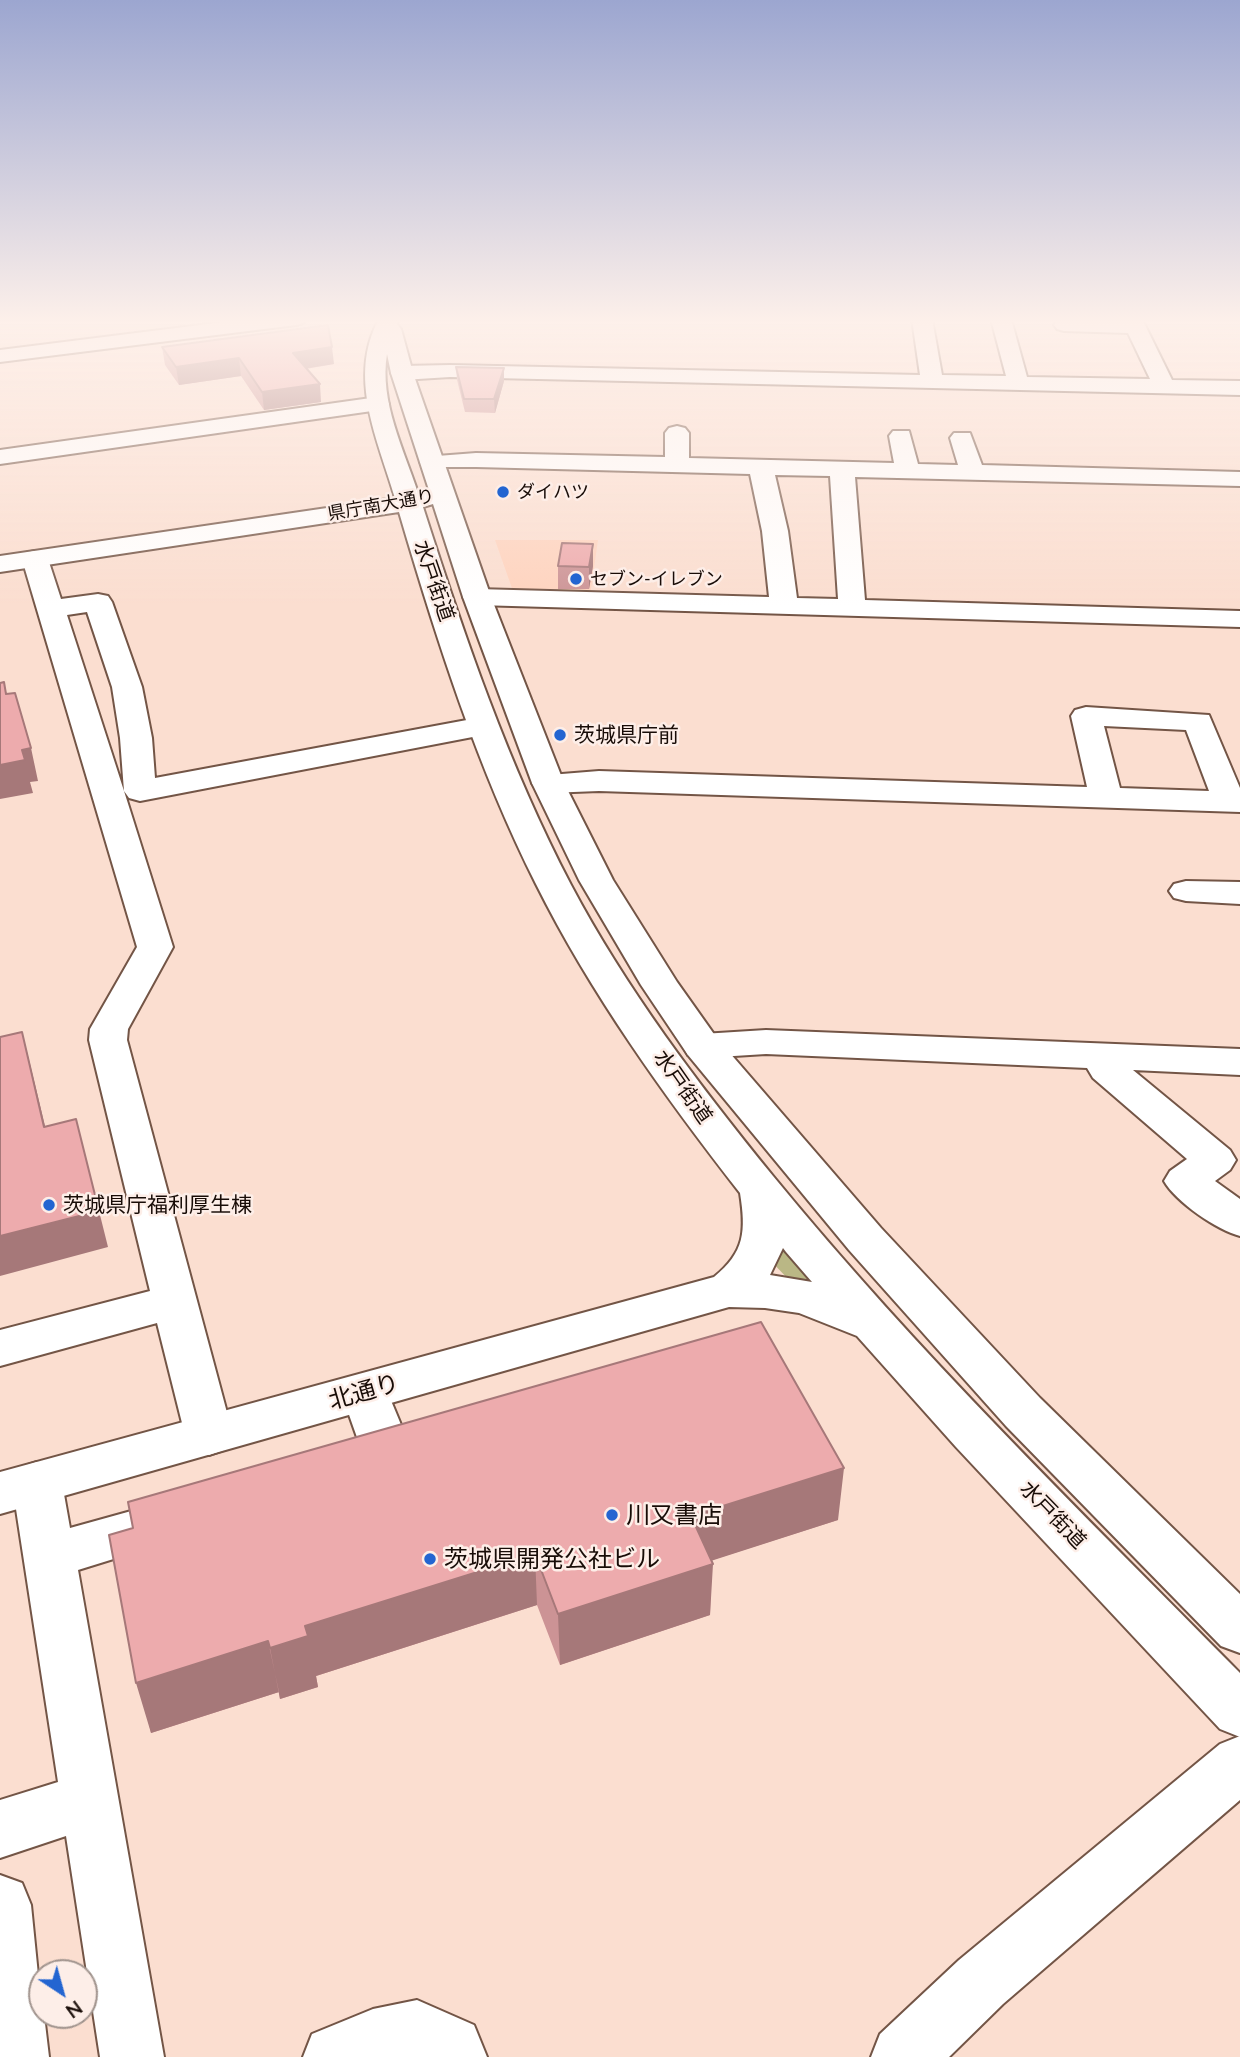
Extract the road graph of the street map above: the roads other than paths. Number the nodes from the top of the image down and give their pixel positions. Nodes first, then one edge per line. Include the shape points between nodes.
1 (300, 415) edge
2 (384, 415) edge
3 (409, 415) edge
4 (677, 433) dead end
5 (901, 436) dead end
6 (961, 438) dead end
7 (790, 442) dead end
8 (0, 457) edge
9 (677, 466) junction
10 (761, 468) junction
11 (792, 468) junction
12 (842, 470) junction
13 (907, 472) junction
14 (972, 473) junction
15 (1240, 479) edge
16 (422, 487) junction
17 (0, 549) edge
18 (18, 562) edge
19 (477, 597) junction
20 (784, 605) junction
21 (852, 607) junction
22 (52, 610) junction
23 (1240, 618) edge
24 (483, 726) junction
25 (498, 763) junction
26 (543, 771) junction
27 (1106, 798) junction
28 (1235, 802) edge
29 (1186, 891) dead end
30 (1240, 893) edge
31 (702, 1045) junction
32 (1102, 1056) junction
33 (1240, 1062) edge
34 (761, 1190) junction
35 (1240, 1221) edge
36 (729, 1290) junction
37 (174, 1302) junction
38 (879, 1329) junction
39 (0, 1348) edge
40 (365, 1392) junction
41 (209, 1435) junction
42 (315, 1479) edge
43 (18, 1488) edge
44 (209, 1510) edge
45 (49, 1556) junction
46 (1240, 1629) edge
47 (1240, 1711) edge
48 (1240, 1763) edge
49 (90, 1800) junction
50 (0, 1829) edge
51 (0, 1905) edge
52 (18, 2057) edge
53 (132, 2057) edge
54 (335, 2057) edge
55 (455, 2057) edge
56 (903, 2057) edge

1 - 8 main road
2 - 16 main road, 水戸街道
3 - 16 main road, 水戸街道
4 - 9 main road
5 - 13 main road
6 - 14 main road
7 - 11 main road
9 - 10 main road via 734,457
9 - 16 main road via 476,460
10 - 11 main road
10 - 20 main road
11 - 12 main road
12 - 13 main road
12 - 21 main road
13 - 14 main road
14 - 15 main road
16 - 17 main road, 県庁南大通り
16 - 18 main road, 県庁南大通り
16 - 19 main road, 水戸街道
16 - 24 main road, 水戸街道
18 - 22 main road
19 - 20 main road
19 - 26 main road, 水戸街道
20 - 21 main road
21 - 23 main road
22 - 24 main road via 98,602 127,687 140,791
22 - 37 main road via 155,947 109,1029 108,1040
24 - 25 main road, 水戸街道
25 - 26 main road
25 - 34 main road, 水戸街道 via 578,928 706,1121
26 - 27 main road via 599,781
26 - 31 main road, 水戸街道 via 607,900
27 - 28 main road
27 - 28 main road via 1086,716 1198,721
29 - 30 main road
31 - 32 main road via 766,1042
31 - 46 main road, 水戸街道 via 865,1239 1023,1412
32 - 33 main road
32 - 35 main road via 1107,1069 1215,1160 1185,1181
34 - 36 main road via 766,1216 762,1247 745,1278
34 - 38 main road, 水戸街道
36 - 38 main road via 775,1291 821,1301 844,1308
36 - 40 main road, 北通り
37 - 39 main road
37 - 41 main road
38 - 47 main road, 水戸街道
40 - 41 main road, 北通り
40 - 42 main road via 384,1444 380,1456 368,1464
41 - 43 main road, 北通り
43 - 45 main road
44 - 45 main road
45 - 49 main road
48 - 56 main road via 981,1982
49 - 50 main road
49 - 53 main road
51 - 52 main road
54 - 55 main road via 373,2040 416,2032 451,2048

